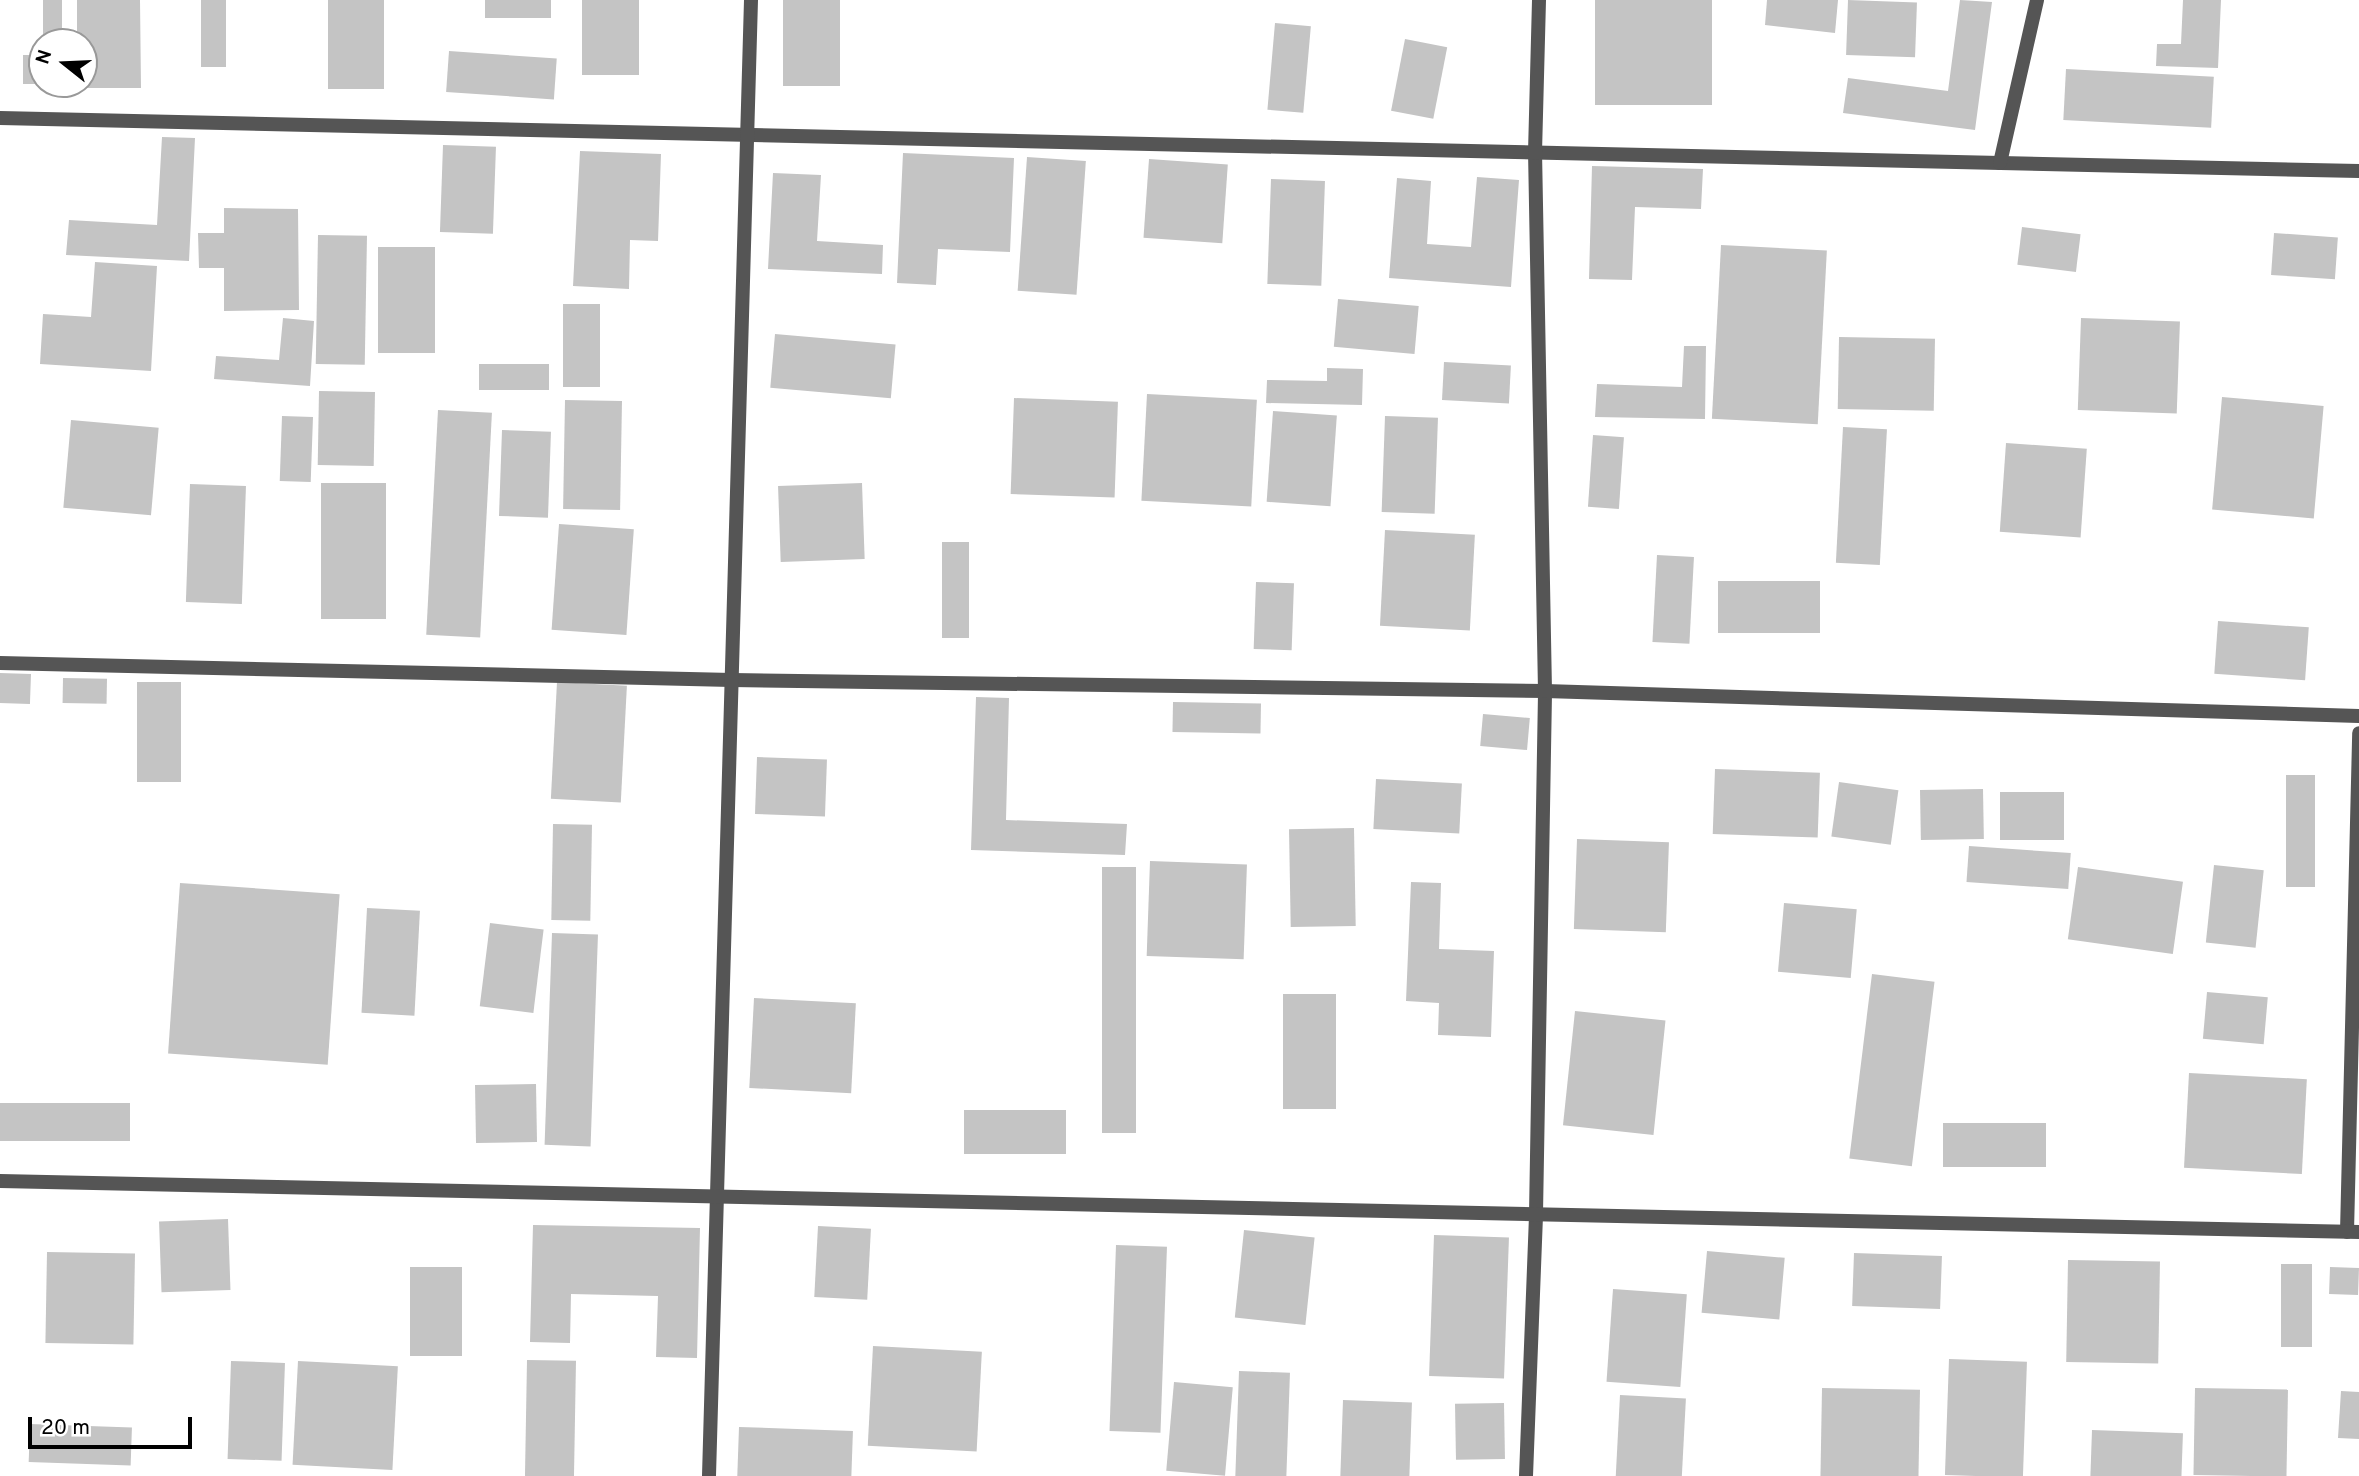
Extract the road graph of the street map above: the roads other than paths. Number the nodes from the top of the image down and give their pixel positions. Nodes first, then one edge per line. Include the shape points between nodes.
1 (751, 0) edge
2 (1539, 0) edge
3 (2037, 0) edge
4 (0, 118) edge
5 (748, 135) junction
6 (1535, 153) junction
7 (2000, 163) junction
8 (2359, 171) edge
9 (0, 663) edge
10 (732, 680) junction
11 (1545, 691) junction
12 (2359, 716) edge
13 (2359, 733) edge
14 (0, 1181) edge
15 (718, 1197) junction
16 (1536, 1214) junction
17 (2353, 1232) edge
18 (709, 1476) edge
19 (1526, 1476) edge

1 - 5 street
2 - 6 street
3 - 7 street
4 - 5 street
5 - 6 street
5 - 10 street
6 - 7 street
6 - 11 street
7 - 8 street
9 - 10 street
10 - 11 street
10 - 15 street
11 - 12 street
11 - 16 street
13 - 17 street
14 - 15 street
15 - 16 street
15 - 18 street
16 - 17 street
16 - 19 street

